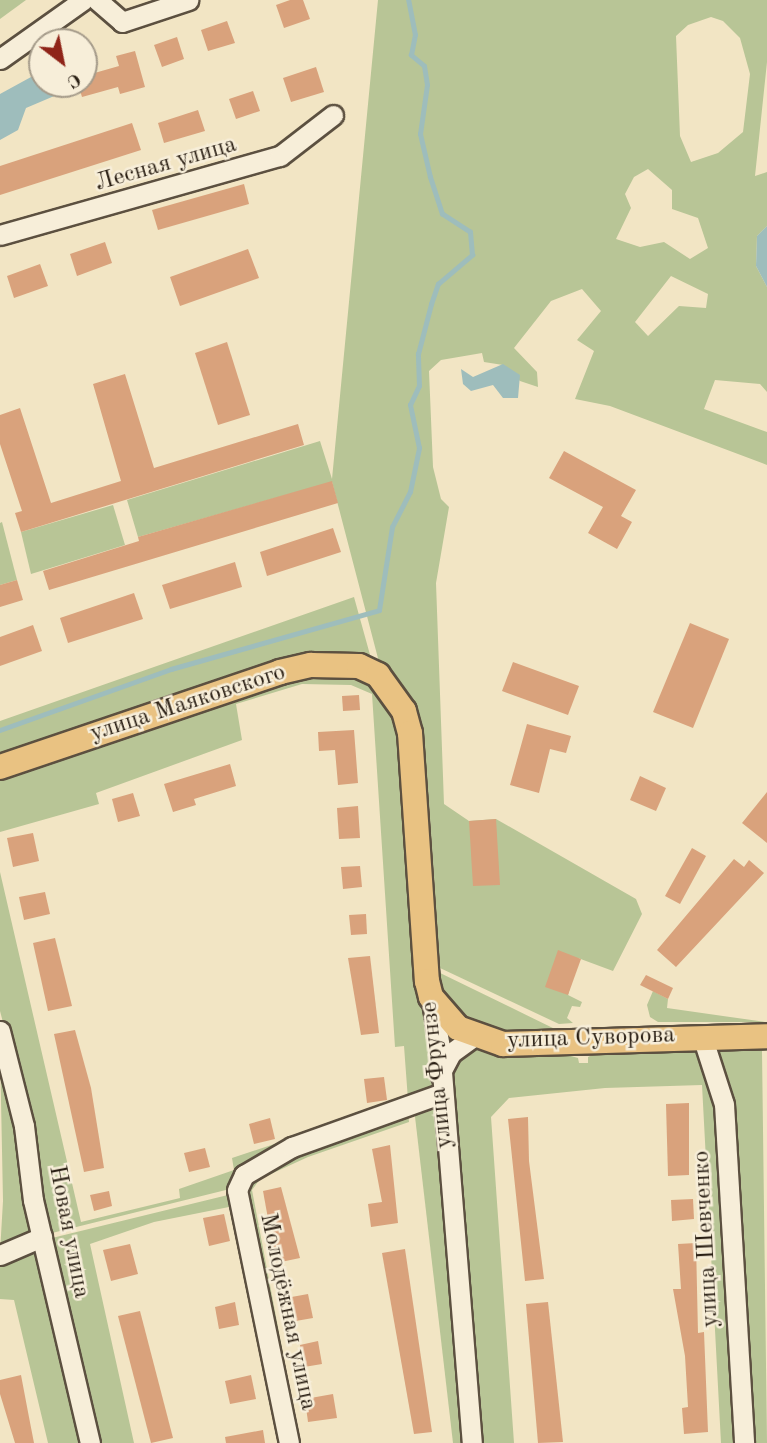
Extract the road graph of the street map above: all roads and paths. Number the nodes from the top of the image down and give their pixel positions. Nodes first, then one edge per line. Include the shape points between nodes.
1 (83, 0) edge
2 (97, 0) edge
3 (188, 0) edge
4 (0, 60) edge
5 (333, 115) dead end
6 (0, 235) edge
7 (378, 675) joint
8 (0, 767) edge
9 (431, 997) junction
10 (0, 1031) edge
11 (474, 1036) junction
12 (702, 1036) junction
13 (767, 1036) edge
14 (440, 1085) junction
15 (41, 1237) junction
16 (0, 1255) edge
17 (90, 1443) edge
18 (289, 1443) edge
19 (472, 1443) edge
20 (744, 1443) edge

1 - 4 street
2 - 3 street via 121,22
5 - 6 street, Лесная улица via 280,156
7 - 8 main road, улица Маяковского via 339,662 311,665
7 - 9 main road, улица Фрунзе via 404,711 410,733 423,949
9 - 11 main road, улица Суворова via 458,1028
9 - 14 street, улица Фрунзе
10 - 15 street, Новая улица via 24,1126
11 - 12 main road, улица Суворова via 524,1044
11 - 14 street via 451,1053
12 - 13 main road, улица Суворова
12 - 20 street, улица Шевченко via 724,1104
14 - 18 street, Молодёжная улица via 255,1166 237,1190
14 - 19 street, улица Фрунзе
15 - 16 street
15 - 17 street, Новая улица

